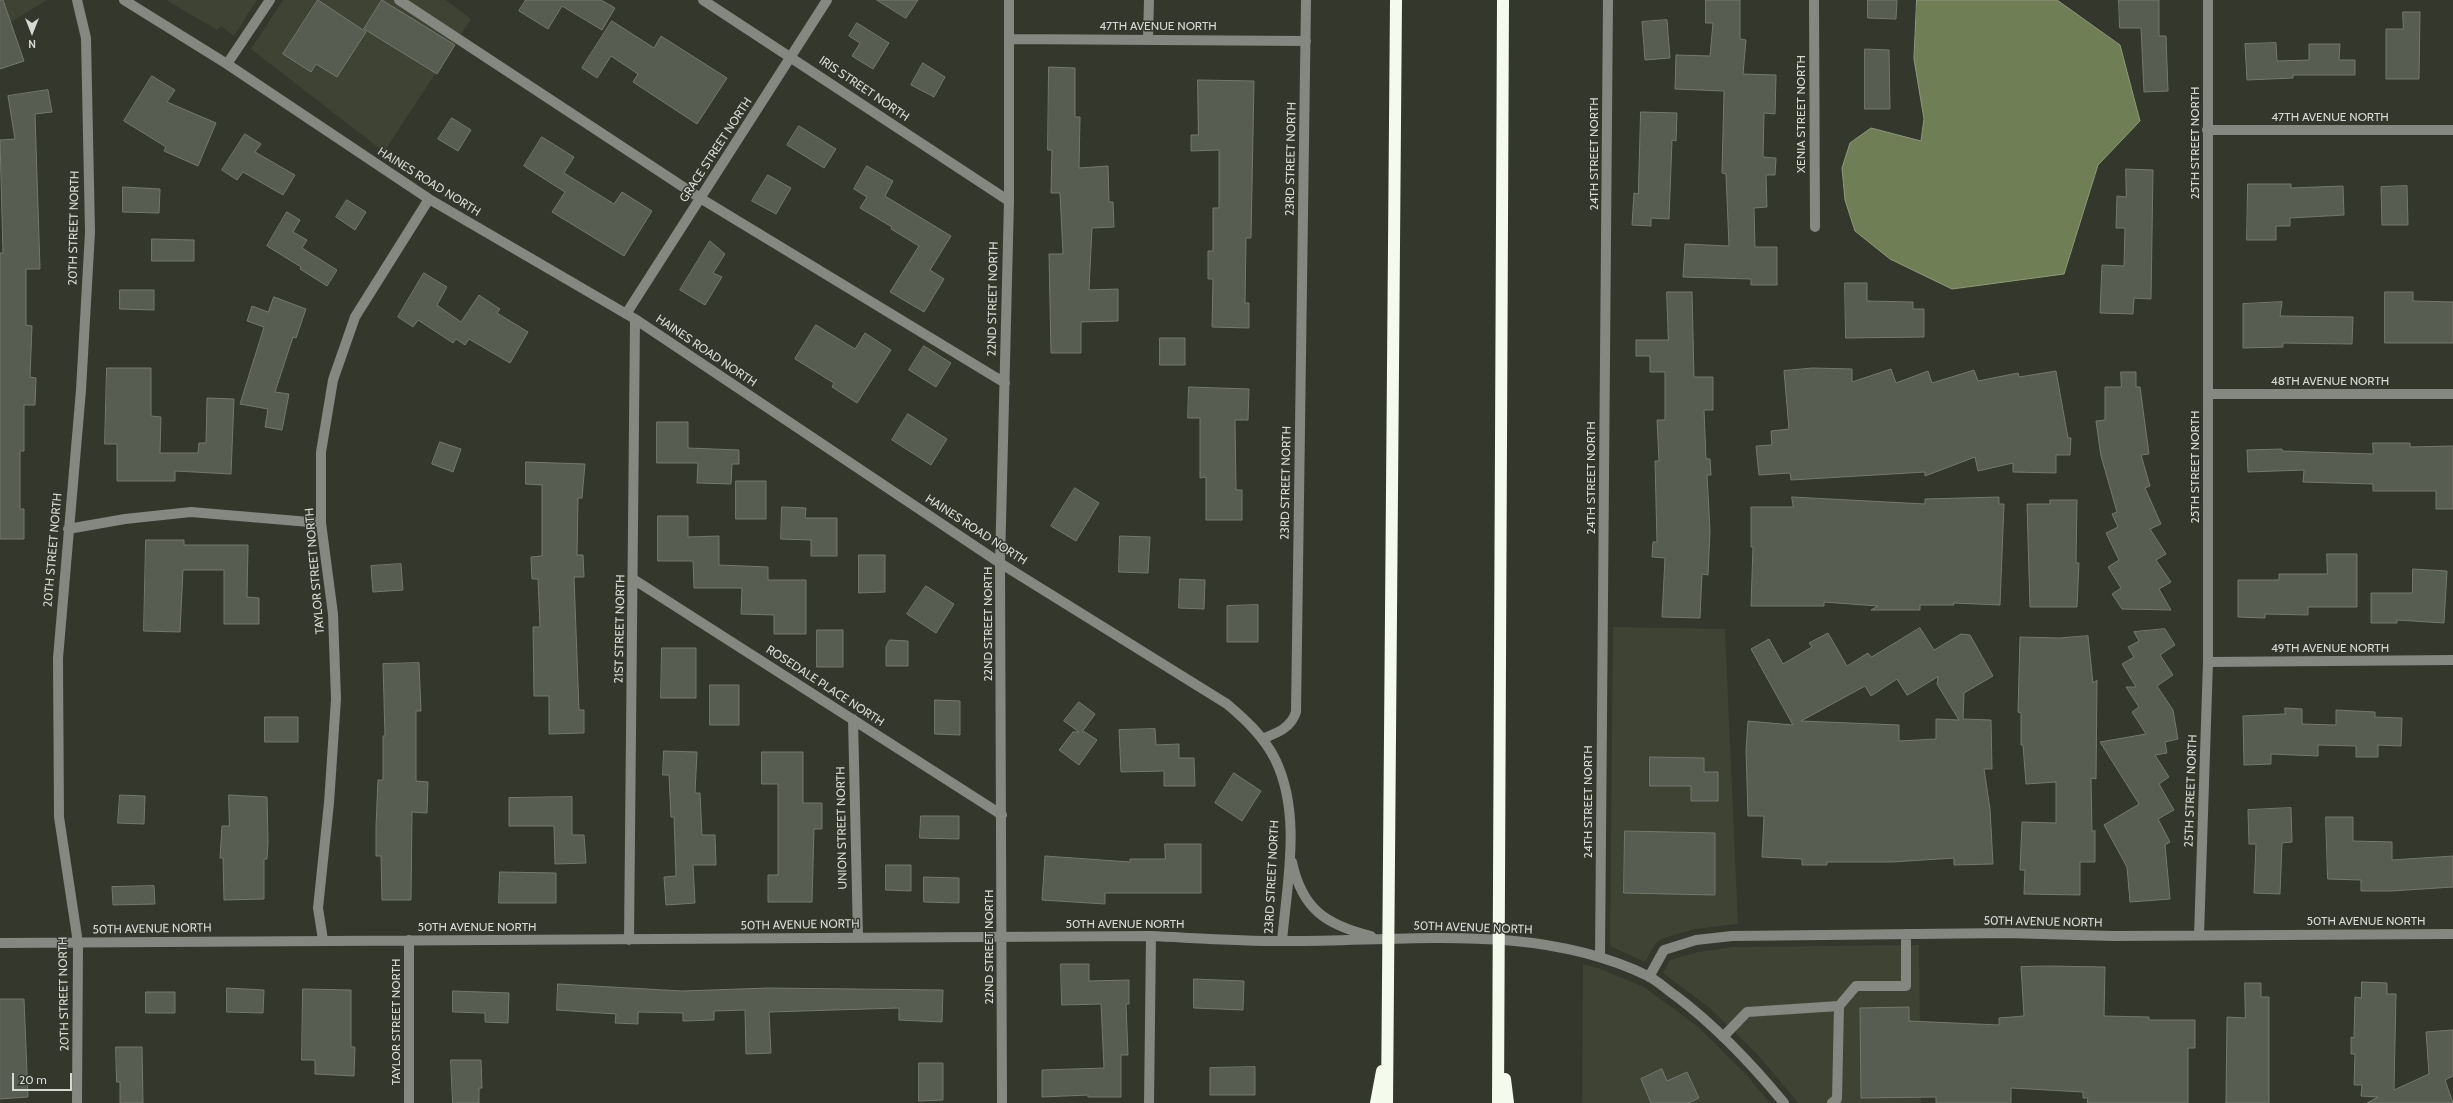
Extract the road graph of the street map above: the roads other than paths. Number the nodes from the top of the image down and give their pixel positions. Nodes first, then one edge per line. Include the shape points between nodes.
1 (77, 0) edge
2 (124, 0) edge
3 (270, 0) edge
4 (399, 0) edge
5 (704, 0) edge
6 (827, 0) edge
7 (1009, 0) edge
8 (1149, 0) edge
9 (1306, 0) edge
10 (1396, 0) edge
11 (1503, 0) edge
12 (1608, 0) edge
13 (1814, 0) edge
14 (2208, 0) edge
15 (1009, 39) junction
16 (1148, 39) junction
17 (1306, 41) junction
18 (791, 56) junction
19 (227, 64) junction
20 (2207, 130) junction
21 (2453, 130) edge
22 (700, 198) junction
23 (429, 199) junction
24 (1009, 201) junction
25 (1815, 227) dead end
26 (630, 316) junction
27 (1004, 383) junction
28 (2208, 394) junction
29 (2453, 394) edge
30 (321, 523) junction
31 (68, 529) junction
32 (1000, 563) junction
33 (633, 579) junction
34 (2453, 660) edge
35 (2208, 662) junction
36 (853, 719) junction
37 (1262, 739) junction
38 (1002, 815) junction
39 (1289, 850) junction
40 (1906, 934) junction
41 (2453, 934) edge
42 (2199, 935) junction
43 (1151, 936) junction
44 (858, 937) junction
45 (1003, 937) junction
46 (1385, 939) junction
47 (323, 940) junction
48 (409, 940) junction
49 (629, 940) junction
50 (1282, 941) junction
51 (0, 943) edge
52 (78, 943) junction
53 (1600, 956) junction
54 (1649, 977) junction
55 (1839, 1006) junction
56 (1723, 1037) junction
57 (1387, 1040) junction
58 (1499, 1042) junction
59 (1837, 1102) edge
60 (77, 1103) edge
61 (409, 1103) edge
62 (1002, 1103) edge
63 (1149, 1103) edge
64 (1376, 1103) edge
65 (1387, 1103) edge
66 (1498, 1103) edge
67 (1508, 1103) edge
68 (1784, 1103) edge

1 - 31 street, 20TH STREET NORTH via 86,38 90,232 81,390
2 - 19 street, HAINES ROAD NORTH
3 - 19 street
4 - 22 street
5 - 18 street, IRIS STREET NORTH
6 - 18 street, GRACE STREET NORTH
7 - 15 street, 22ND STREET NORTH
8 - 16 street
9 - 17 street, 23RD STREET NORTH
10 - 57 highway
11 - 58 highway
12 - 53 street, 24TH STREET NORTH
13 - 25 street, XENIA STREET NORTH
14 - 20 street, 25TH STREET NORTH
15 - 16 street, 47TH AVENUE NORTH
15 - 24 street, 22ND STREET NORTH
16 - 17 street, 47TH AVENUE NORTH
17 - 37 street, 23RD STREET NORTH via 1296,712 1293,722
18 - 22 street, GRACE STREET NORTH
18 - 24 street, IRIS STREET NORTH
19 - 23 street, HAINES ROAD NORTH
20 - 21 street, 47TH AVENUE NORTH
20 - 28 street, 25TH STREET NORTH
22 - 26 street, GRACE STREET NORTH
22 - 27 street
23 - 26 street, HAINES ROAD NORTH
23 - 30 street, TAYLOR STREET NORTH via 355,317 333,380 321,452
24 - 27 street, 22ND STREET NORTH
26 - 32 street, HAINES ROAD NORTH
26 - 33 street, 21ST STREET NORTH
27 - 32 street, 22ND STREET NORTH
28 - 29 street, 48TH AVENUE NORTH
28 - 35 street, 25TH STREET NORTH
30 - 31 street via 191,512 125,519
30 - 47 street, TAYLOR STREET NORTH via 333,614 336,699 318,908
31 - 52 street, 20TH STREET NORTH via 58,658 59,816
32 - 37 street, HAINES ROAD NORTH via 1227,704 1249,722
32 - 38 street, 22ND STREET NORTH
33 - 36 street, ROSEDALE PLACE NORTH
33 - 49 street, 21ST STREET NORTH
34 - 35 street, 49TH AVENUE NORTH
35 - 42 street, 25TH STREET NORTH
36 - 38 street, ROSEDALE PLACE NORTH
36 - 44 street, UNION STREET NORTH
37 - 39 street, 23RD STREET NORTH via 1275,758 1283,778 1289,806
38 - 45 street, 22ND STREET NORTH
39 - 46 street via 1296,884 1309,905 1330,922 1349,930
39 - 50 street, 23RD STREET NORTH
40 - 42 street, 50TH AVENUE NORTH
40 - 54 street, 50TH AVENUE NORTH via 1732,936 1696,940 1664,950
40 - 55 street via 1906,986 1856,986
41 - 42 street, 50TH AVENUE NORTH
43 - 45 street, 50TH AVENUE NORTH
43 - 50 street, 50TH AVENUE NORTH
43 - 63 street
44 - 45 street, 50TH AVENUE NORTH
44 - 49 street, 50TH AVENUE NORTH
45 - 62 street, 22ND STREET NORTH
46 - 50 street, 50TH AVENUE NORTH
46 - 53 street, 50TH AVENUE NORTH via 1455,938 1546,944
47 - 48 street, 50TH AVENUE NORTH
47 - 52 street, 50TH AVENUE NORTH
48 - 49 street, 50TH AVENUE NORTH
48 - 61 street, TAYLOR STREET NORTH
51 - 52 street, 50TH AVENUE NORTH
52 - 60 street, 20TH STREET NORTH
53 - 54 street
54 - 56 street via 1703,1017
55 - 56 street via 1747,1012
55 - 59 street
56 - 68 street via 1752,1065
57 - 64 highway
57 - 65 highway
58 - 66 highway
58 - 67 highway

